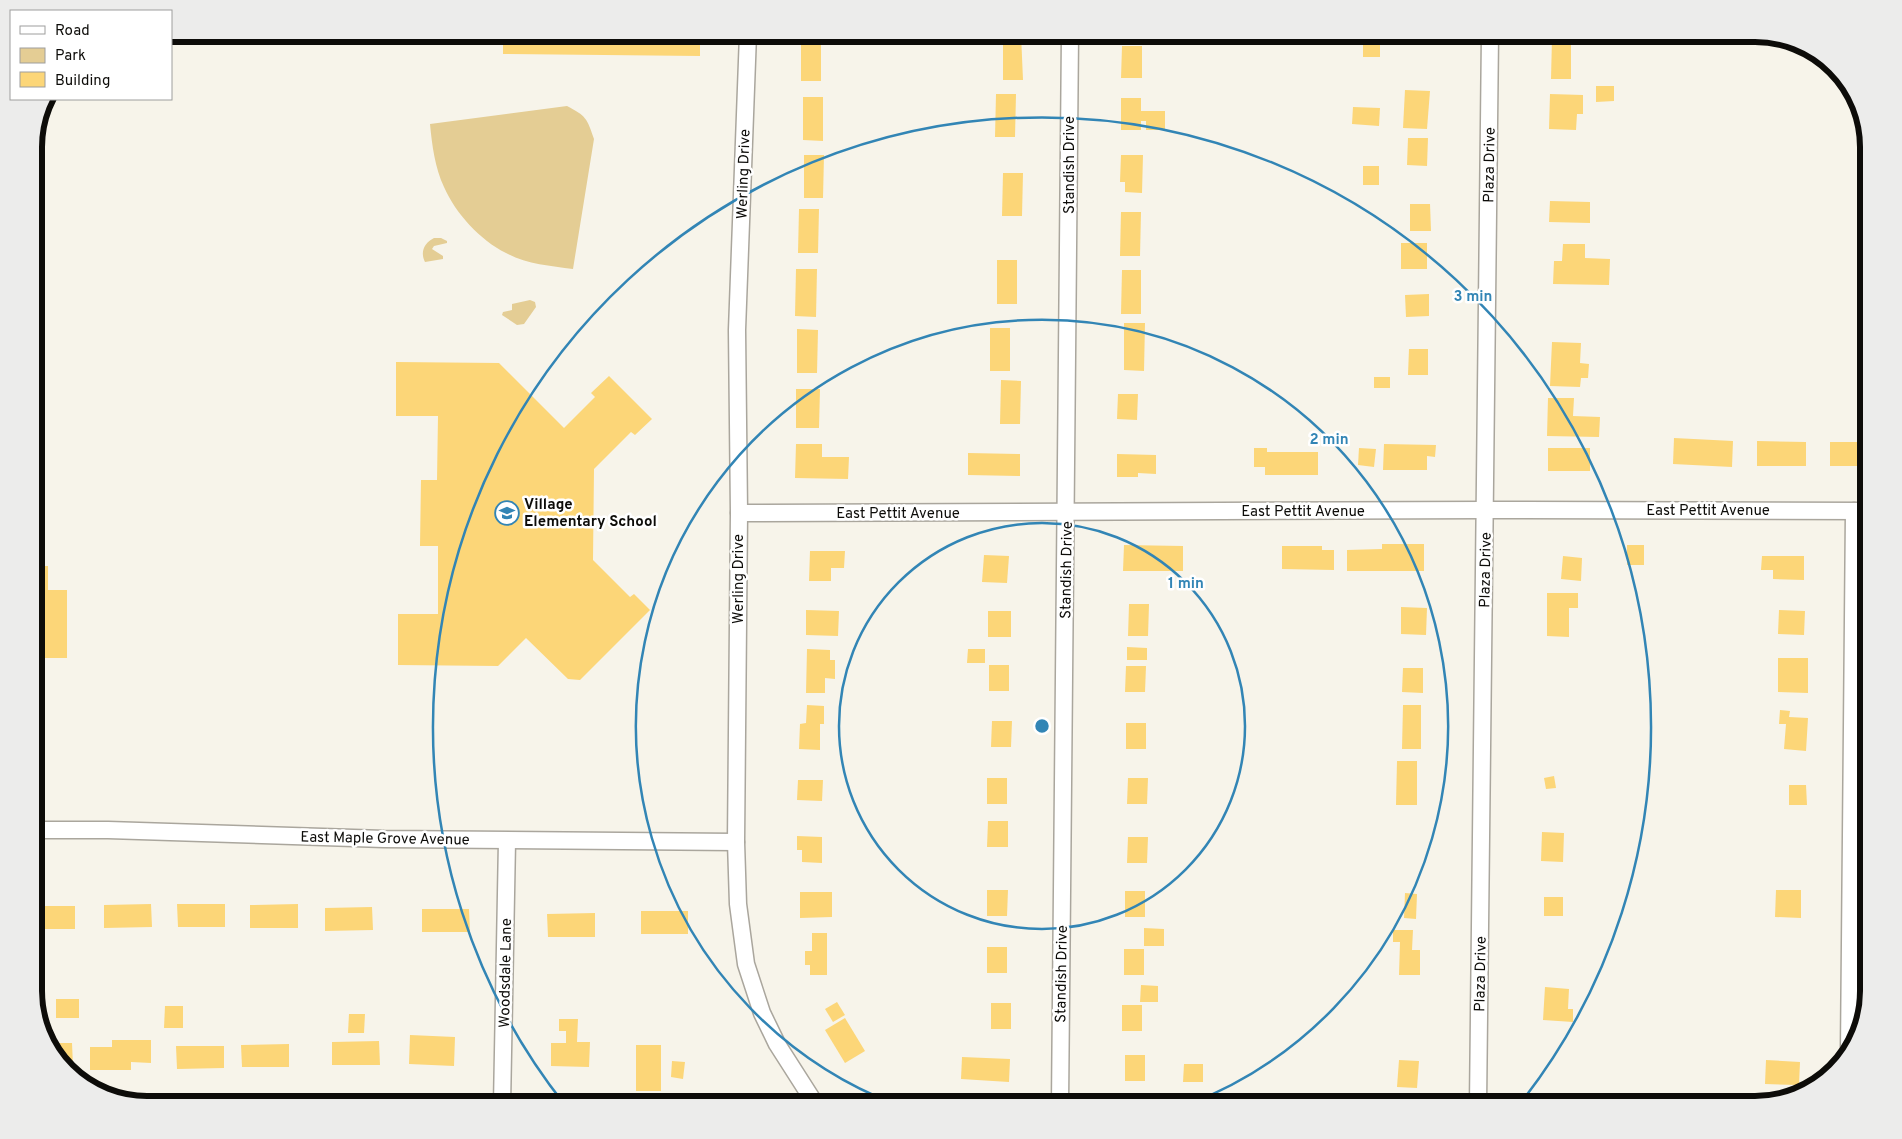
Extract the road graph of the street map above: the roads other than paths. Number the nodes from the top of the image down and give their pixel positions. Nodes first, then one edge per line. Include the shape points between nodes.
1 (748, 42) edge
2 (1070, 42) edge
3 (1490, 42) edge
4 (1486, 510) junction
5 (1859, 511) edge
6 (739, 513) junction
7 (1067, 513) junction
8 (1860, 578) edge
9 (43, 830) edge
10 (507, 841) junction
11 (736, 842) junction
12 (1849, 1034) edge
13 (502, 1096) edge
14 (810, 1096) edge
15 (1060, 1096) edge
16 (1478, 1096) edge

1 - 6 street, Werling Drive via 737,330
2 - 7 street, Standish Drive
3 - 4 street, Plaza Drive
4 - 5 street, East Pettit Avenue
4 - 7 street, East Pettit Avenue
4 - 16 street, Plaza Drive
6 - 7 street, East Pettit Avenue
6 - 11 street, Werling Drive
7 - 15 street, Standish Drive
8 - 12 street
9 - 10 street, East Maple Grove Avenue
10 - 11 street, East Maple Grove Avenue
10 - 13 street, Woodsdale Lane
11 - 14 street, Werling Drive via 741,937 753,989 777,1044

